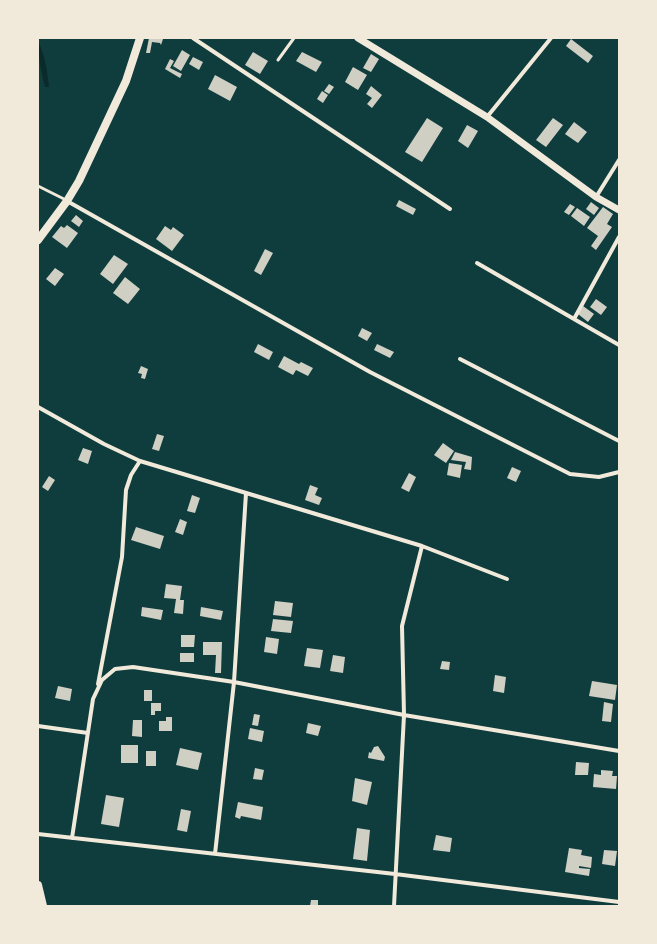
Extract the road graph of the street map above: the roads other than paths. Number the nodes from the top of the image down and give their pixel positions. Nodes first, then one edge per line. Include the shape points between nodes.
1 (140, 38) edge
2 (193, 38) edge
3 (294, 38) edge
4 (358, 38) edge
5 (551, 38) edge
6 (278, 60) dead end
7 (487, 117) junction
8 (619, 160) edge
9 (38, 186) edge
10 (596, 197) junction
11 (67, 201) junction
12 (450, 209) dead end
13 (619, 210) edge
14 (619, 237) edge
15 (38, 240) edge
16 (477, 263) dead end
17 (574, 319) junction
18 (619, 345) edge
19 (460, 359) dead end
20 (38, 407) edge
21 (619, 441) edge
22 (140, 461) junction
23 (619, 472) edge
24 (246, 493) junction
25 (422, 546) junction
26 (507, 578) dead end
27 (234, 682) junction
28 (97, 691) junction
29 (404, 715) junction
30 (38, 726) edge
31 (88, 733) junction
32 (619, 751) edge
33 (38, 834) edge
34 (72, 838) junction
35 (215, 854) junction
36 (395, 874) junction
37 (38, 885) edge
38 (619, 902) edge
39 (43, 906) edge
40 (394, 906) edge

1 - 11 main road via 126,81 79,182
2 - 12 street
3 - 6 lane
4 - 7 street
5 - 7 street
7 - 10 street
8 - 10 street
9 - 11 lane
10 - 13 street
11 - 15 main road
11 - 23 street via 370,372 570,474 599,477
14 - 17 street
16 - 17 street
17 - 18 street
19 - 21 street
20 - 22 street
22 - 24 street
22 - 28 street via 131,475 126,490 122,557
24 - 25 street
24 - 27 street
25 - 26 street
25 - 29 street via 402,626
27 - 28 street via 133,667 115,669 102,680
27 - 29 street
27 - 35 street
28 - 31 street via 93,699
29 - 32 street
29 - 36 street
30 - 31 street
31 - 34 street
33 - 34 street
34 - 35 street
35 - 36 street
36 - 38 street
36 - 40 street
37 - 39 main road

